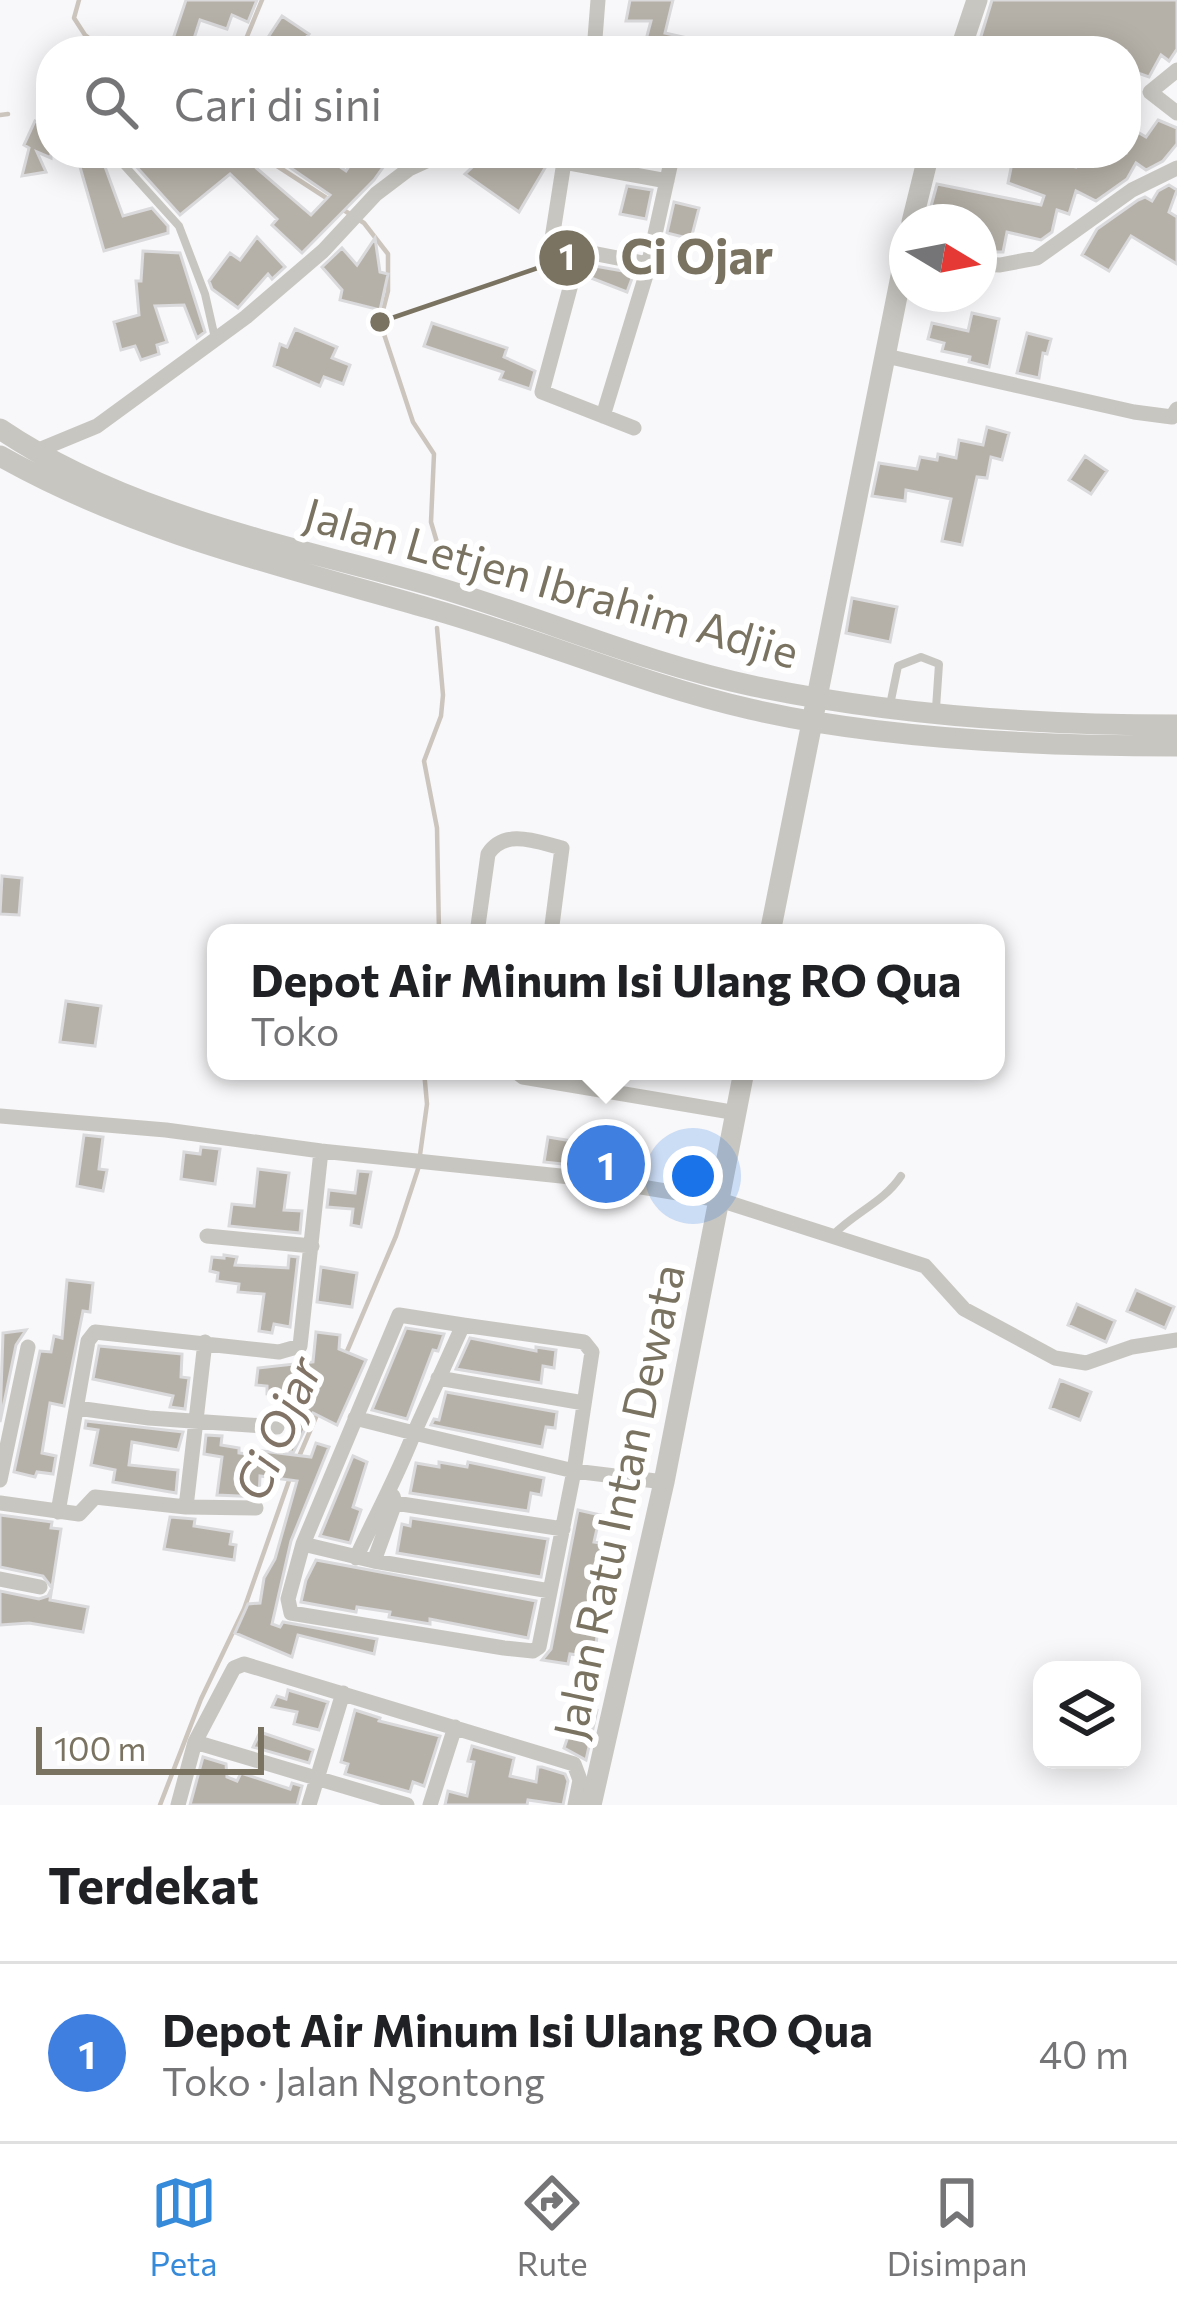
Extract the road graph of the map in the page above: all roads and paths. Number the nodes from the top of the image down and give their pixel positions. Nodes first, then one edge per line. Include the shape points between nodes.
1 (598, 0) edge
2 (977, 0) edge
3 (595, 36) edge
4 (965, 36) edge
5 (1177, 70) edge
6 (1177, 112) edge
7 (127, 168) edge
8 (414, 168) edge
9 (563, 168) edge
10 (597, 168) edge
11 (670, 168) edge
12 (925, 168) edge
13 (1177, 169) edge
14 (667, 181) junction
15 (916, 204) edge
16 (580, 251) junction
17 (648, 264) junction
18 (997, 265) edge
19 (895, 312) edge
20 (216, 339) junction
21 (886, 356) junction
22 (1175, 414) edge
23 (603, 416) junction
24 (634, 428) dead end
25 (0, 429) edge
26 (34, 452) junction
27 (1, 457) edge
28 (300, 550) junction
29 (296, 574) junction
30 (815, 697) junction
31 (890, 706) junction
32 (936, 712) junction
33 (811, 721) junction
34 (1177, 725) edge
35 (1143, 736) junction
36 (1177, 746) edge
37 (477, 924) edge
38 (552, 924) edge
39 (772, 924) edge
40 (587, 1080) edge
41 (742, 1080) edge
42 (737, 1113) junction
43 (0, 1116) edge
44 (321, 1151) junction
45 (902, 1176) dead end
46 (720, 1200) junction
47 (207, 1236) dead end
48 (832, 1236) junction
49 (312, 1246) junction
50 (463, 1325) junction
51 (1177, 1340) edge
52 (205, 1342) junction
53 (28, 1348) dead end
54 (437, 1378) junction
55 (584, 1403) junction
56 (77, 1408) junction
57 (356, 1418) junction
58 (195, 1422) junction
59 (277, 1427) dead end
60 (414, 1433) junction
61 (574, 1472) junction
62 (0, 1480) edge
63 (664, 1482) junction
64 (393, 1497) junction
65 (0, 1503) edge
66 (186, 1507) junction
67 (256, 1508) dead end
68 (58, 1512) junction
69 (562, 1528) junction
70 (304, 1544) junction
71 (356, 1558) junction
72 (374, 1562) junction
73 (0, 1579) edge
74 (40, 1586) dead end
75 (550, 1591) junction
76 (343, 1693) junction
77 (455, 1727) junction
78 (195, 1742) junction
79 (317, 1778) junction
80 (178, 1805) edge
81 (309, 1805) edge
82 (406, 1805) edge
83 (430, 1805) edge
84 (574, 1805) edge
85 (591, 1805) edge

1 - 3 street
2 - 4 street
5 - 6 street via 1150,92
7 - 20 lane via 179,226
8 - 20 street
9 - 16 street via 551,245
10 - 14 street
11 - 14 street
12 - 15 street
13 - 18 street via 1132,190 1036,258
14 - 17 street
16 - 17 street
16 - 23 street via 542,392
17 - 23 street
19 - 21 street
20 - 26 street via 87,433
21 - 22 street
21 - 30 street
23 - 24 street
25 - 26 street, Jalan Letjen Ibrahim Adjie
26 - 28 street, Jalan Letjen Ibrahim Adjie via 179,514
27 - 29 street, Jalan Letjen Ibrahim Adjie via 176,537
28 - 29 street
28 - 30 street, Jalan Letjen Ibrahim Adjie via 733,680
29 - 33 street, Jalan Letjen Ibrahim Adjie
30 - 31 street, Jalan Letjen Ibrahim Adjie
30 - 33 street
31 - 32 street, Jalan Letjen Ibrahim Adjie
31 - 32 lane via 898,666 921,657 939,664
32 - 35 street, Jalan Letjen Ibrahim Adjie
33 - 35 street, Jalan Letjen Ibrahim Adjie via 969,738
33 - 39 street
34 - 35 street, Jalan Letjen Ibrahim Adjie
35 - 36 street, Jalan Letjen Ibrahim Adjie
37 - 38 street via 488,854 515,838 562,848
40 - 42 street
41 - 42 street, Jalan Ratu Intan Dewata
42 - 46 street, Jalan Ratu Intan Dewata
43 - 44 street
44 - 46 street
44 - 49 street
45 - 48 lane
46 - 48 street
46 - 63 street, Jalan Ratu Intan Dewata
47 - 49 street
48 - 51 street via 925,1266 964,1310 1070,1363
49 - 52 street via 300,1346 279,1352
50 - 54 street
50 - 55 street via 584,1342 592,1352
50 - 57 street via 399,1315
52 - 56 street via 95,1332
52 - 58 street
53 - 62 street
54 - 55 street
54 - 60 street
55 - 61 street
56 - 58 street
56 - 68 street
57 - 60 street
57 - 70 street
58 - 59 street
58 - 66 street
60 - 61 street
60 - 64 street
61 - 63 street
61 - 69 street
63 - 85 street, Jalan Ratu Intan Dewata
64 - 69 street
64 - 71 street via 382,1501
64 - 72 street
65 - 68 street
66 - 67 street
66 - 68 street via 95,1497 79,1514
69 - 75 street
70 - 71 street
70 - 75 street via 288,1599 295,1614 533,1651
71 - 72 street
72 - 75 street
73 - 74 street
76 - 77 street
76 - 78 street via 239,1665
76 - 79 street
77 - 83 street
77 - 84 street via 574,1764
78 - 79 street
78 - 80 street
79 - 81 street
79 - 82 street

